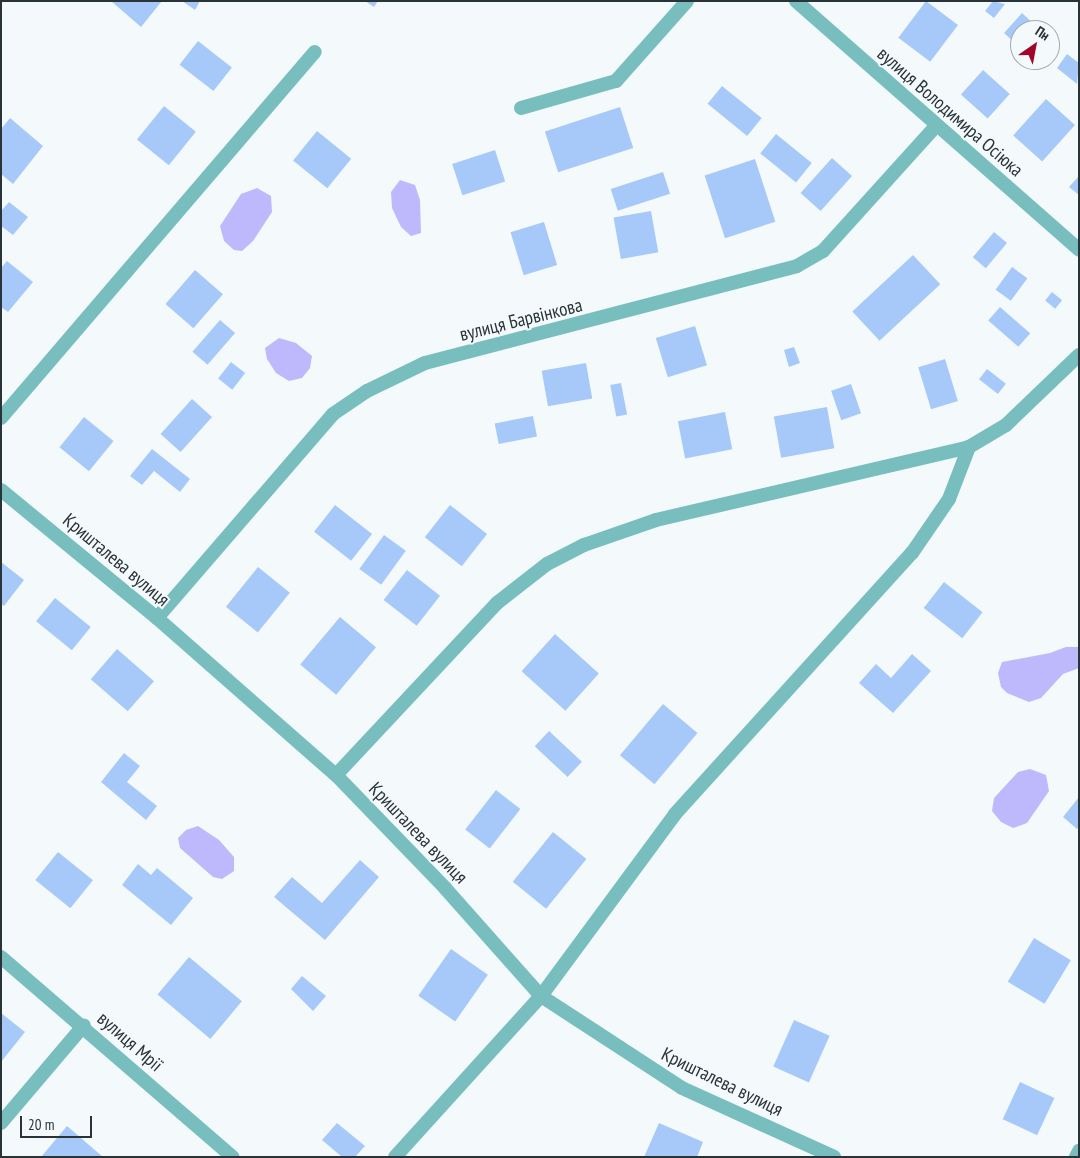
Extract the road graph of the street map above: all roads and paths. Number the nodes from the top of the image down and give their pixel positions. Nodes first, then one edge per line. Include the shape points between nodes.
1 (687, 1) edge
2 (796, 1) edge
3 (315, 52) dead end
4 (521, 108) dead end
5 (936, 126) junction
6 (1079, 250) edge
7 (1079, 355) edge
8 (1, 418) edge
9 (968, 447) junction
10 (1, 490) edge
11 (157, 618) junction
12 (336, 775) junction
13 (1, 958) edge
14 (541, 996) junction
15 (84, 1025) junction
16 (1, 1122) edge
17 (1079, 1151) edge
18 (232, 1157) edge
19 (395, 1157) edge
20 (834, 1157) edge
21 (1076, 1157) edge

1 - 4 street via 616,81
2 - 5 street, вулиця Володимира Осіюка
3 - 8 street
5 - 6 street, вулиця Володимира Осіюка
5 - 11 street, вулиця Барвінкова via 823,251 797,266 425,364 367,391 333,414
7 - 9 street via 1006,426
9 - 12 street via 656,520 569,552 546,564 497,603
9 - 14 street via 949,499 912,553 675,814
10 - 11 street, Кришталева вулиця
11 - 12 street, Кришталева вулиця
12 - 14 street, Кришталева вулиця via 445,888
13 - 15 street, вулиця Мрії
14 - 19 street
14 - 20 street, Кришталева вулиця via 682,1088
15 - 16 street
15 - 18 street, вулиця Мрії
17 - 21 street

